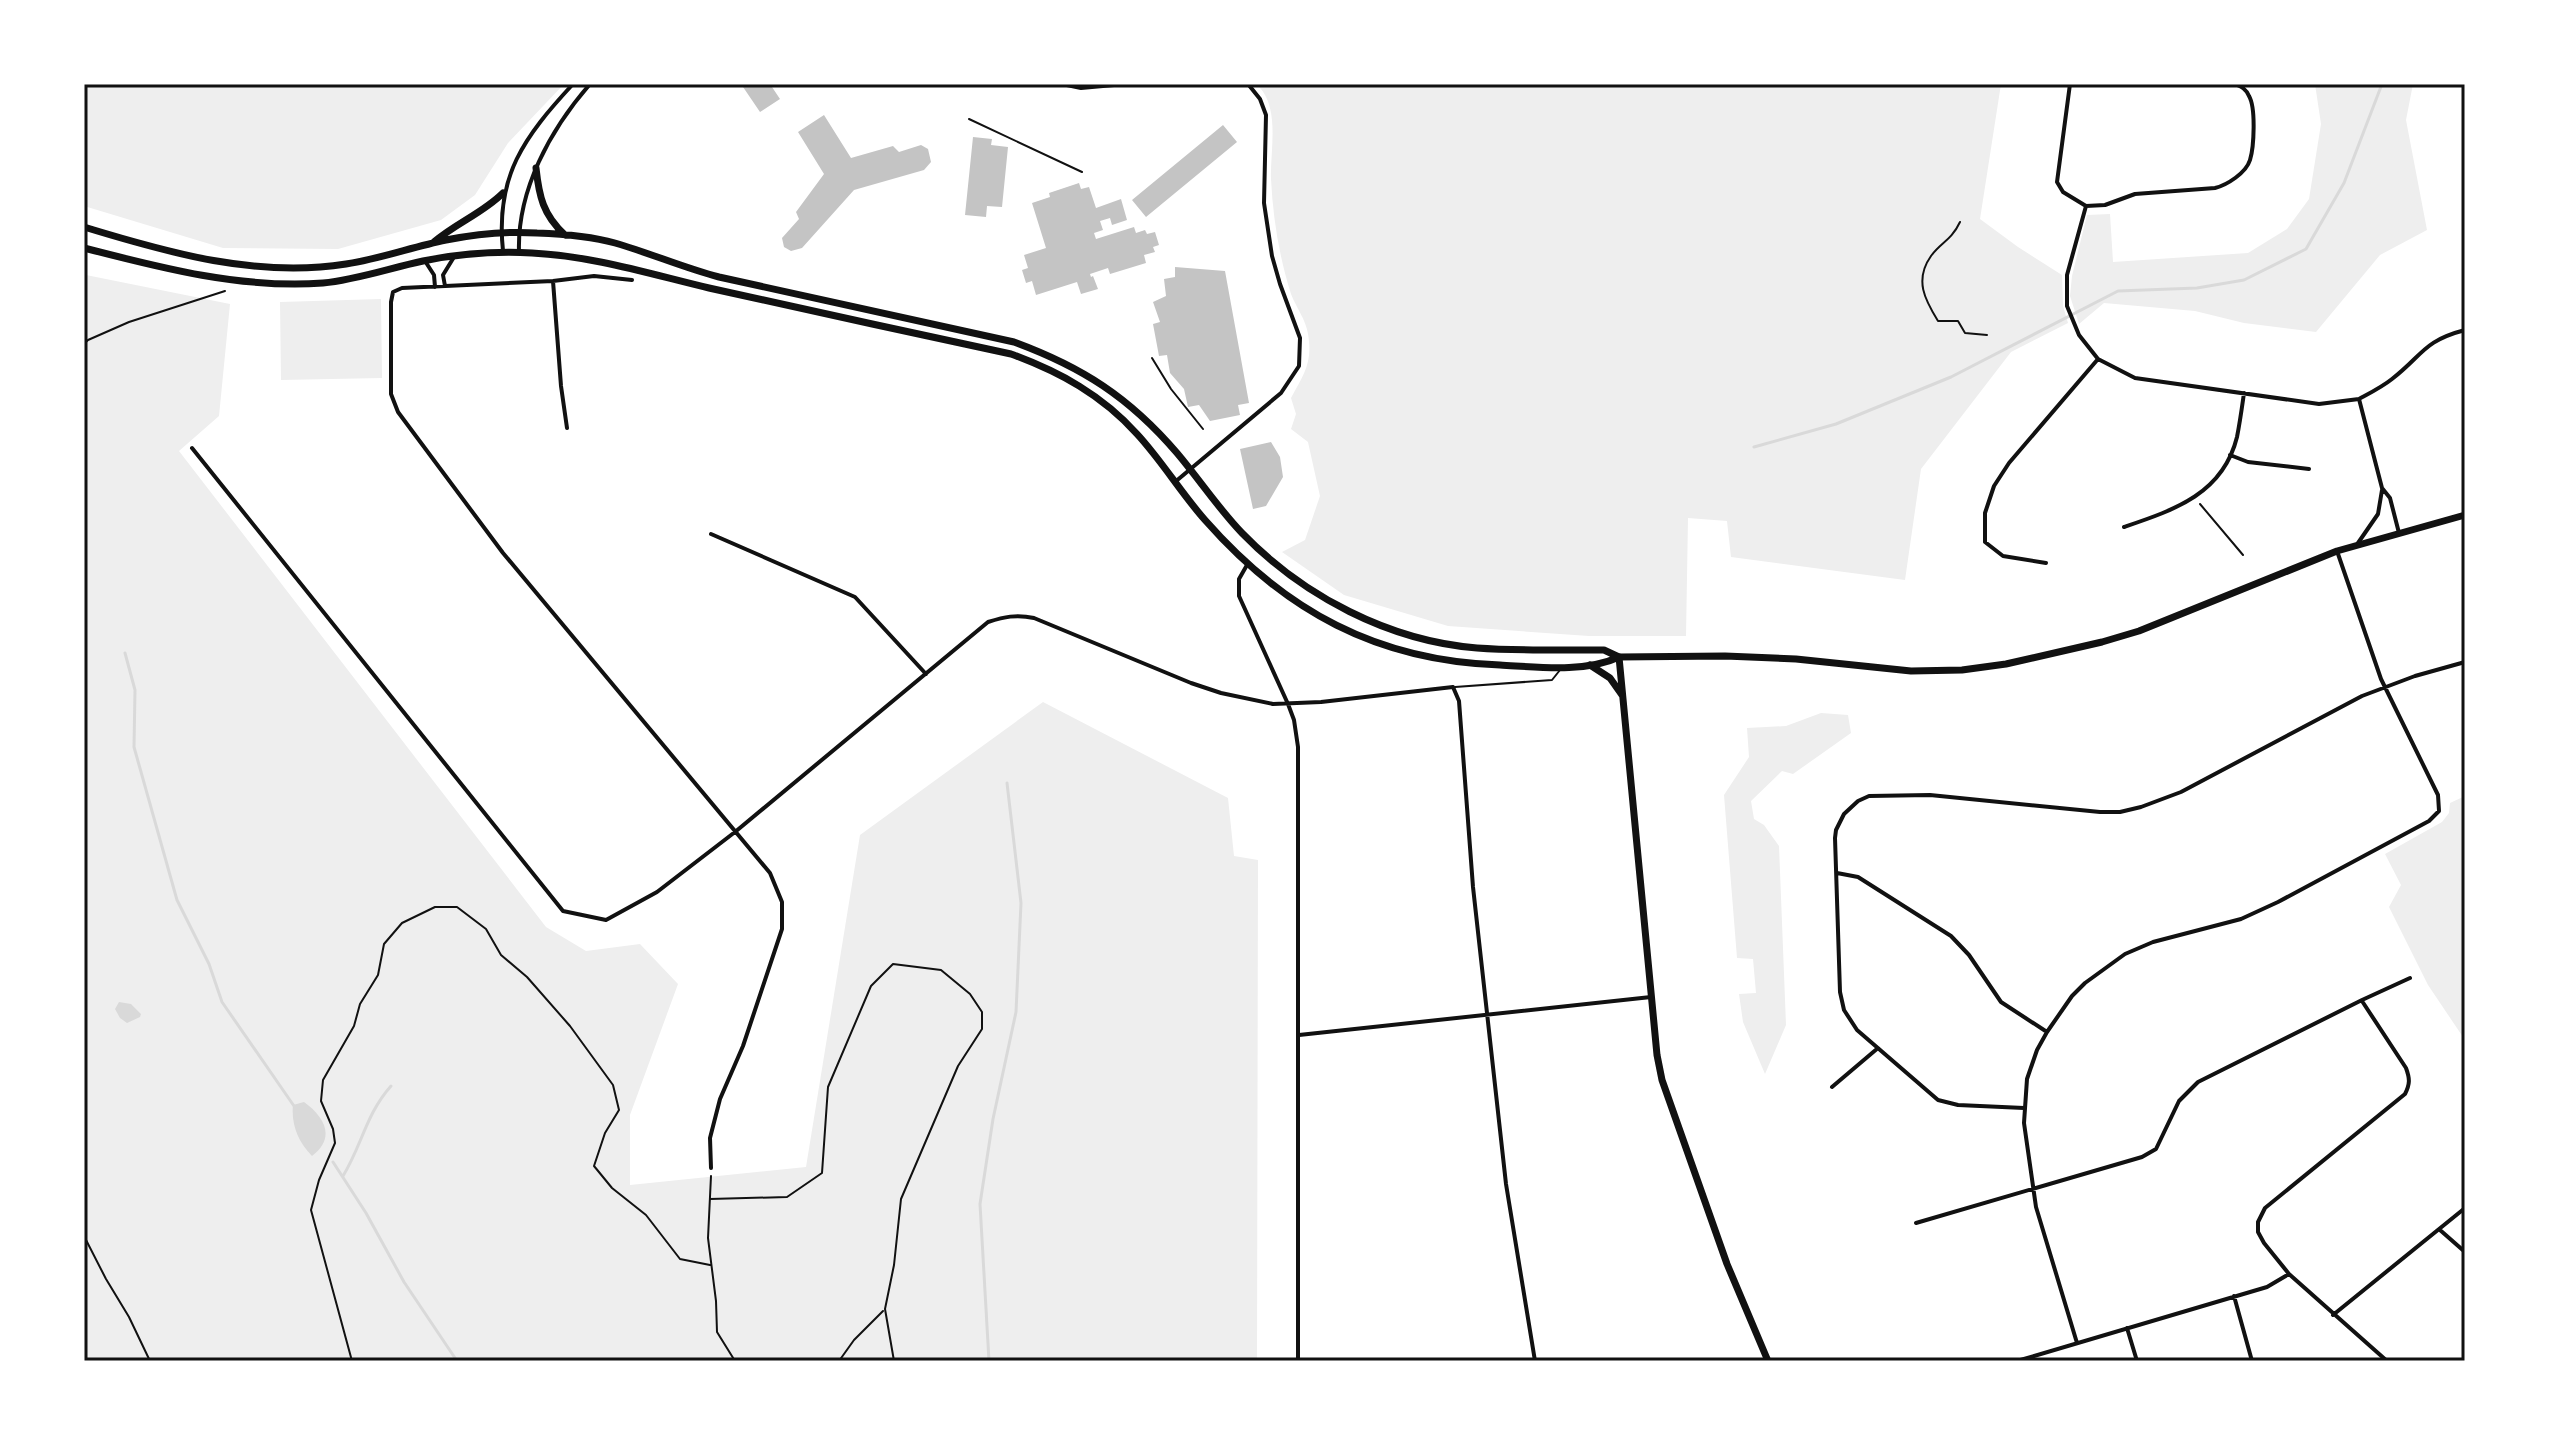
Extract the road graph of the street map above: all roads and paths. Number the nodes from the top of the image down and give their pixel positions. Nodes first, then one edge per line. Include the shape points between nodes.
1 (573, 84) edge
2 (590, 84) edge
3 (1062, 84) edge
4 (1125, 84) edge
5 (1248, 84) edge
6 (2070, 84) edge
7 (2235, 84) edge
8 (2242, 85) edge
9 (969, 119) dead end
10 (536, 168) junction
11 (1082, 172) dead end
12 (503, 193) junction
13 (2086, 206) junction
14 (1960, 222) dead end
15 (84, 227) edge
16 (501, 233) junction
17 (518, 233) junction
18 (565, 235) junction
19 (432, 243) junction
20 (84, 248) edge
21 (519, 252) junction
22 (503, 253) junction
23 (454, 257) junction
24 (425, 261) junction
25 (632, 280) dead end
26 (553, 281) junction
27 (445, 286) junction
28 (435, 287) junction
29 (225, 291) dead end
30 (2465, 330) edge
31 (1987, 335) dead end
32 (84, 344) edge
33 (1152, 358) dead end
34 (2098, 359) junction
35 (2244, 393) junction
36 (2359, 399) junction
37 (567, 428) dead end
38 (1203, 429) dead end
39 (192, 448) dead end
40 (2230, 455) junction
41 (2309, 469) dead end
42 (1189, 470) junction
43 (1175, 482) junction
44 (2382, 488) junction
45 (2200, 504) dead end
46 (2465, 515) edge
47 (2124, 527) dead end
48 (2399, 533) junction
49 (711, 534) dead end
50 (2357, 544) junction
51 (2337, 551) junction
52 (2243, 555) dead end
53 (2046, 563) dead end
54 (1247, 565) junction
55 (1619, 657) junction
56 (2465, 662) edge
57 (1590, 665) junction
58 (1563, 666) junction
59 (926, 674) junction
60 (2384, 686) junction
61 (1453, 687) junction
62 (1623, 697) junction
63 (1288, 704) junction
64 (735, 832) junction
65 (1837, 873) junction
66 (2410, 978) dead end
67 (1652, 997) junction
68 (2362, 1000) junction
69 (1488, 1015) junction
70 (2047, 1032) junction
71 (1299, 1035) junction
72 (1878, 1048) junction
73 (1832, 1087) dead end
74 (2024, 1108) junction
75 (711, 1168) joint
76 (2032, 1189) junction
77 (710, 1199) junction
78 (2465, 1208) edge
79 (1916, 1223) dead end
80 (2440, 1230) junction
81 (84, 1236) edge
82 (2465, 1252) edge
83 (710, 1265) junction
84 (2289, 1274) junction
85 (2234, 1296) junction
86 (885, 1309) junction
87 (2333, 1315) junction
88 (2127, 1328) junction
89 (2077, 1343) junction
90 (2040, 1354) junction
91 (150, 1361) edge
92 (352, 1361) edge
93 (735, 1361) edge
94 (839, 1361) edge
95 (894, 1361) edge
96 (1298, 1361) edge
97 (1535, 1361) edge
98 (1768, 1361) edge
99 (2017, 1361) edge
100 (2042, 1361) edge
101 (2137, 1361) edge
102 (2252, 1361) edge
103 (2387, 1361) edge

1 - 12 street via 531,132
2 - 10 street via 546,145
3 - 4 street
5 - 42 street via 1266,115 1264,203 1272,256 1300,338 1299,366 1281,393
6 - 13 street via 2057,182
7 - 8 street
8 - 13 street via 2252,101 2250,160 2227,183
9 - 11 lane
10 - 17 street
10 - 18 main road via 543,209
12 - 16 street
12 - 19 main road
13 - 34 street via 2067,275 2067,306 2079,335
14 - 31 path via 1954,236 1932,255 1923,274 1922,296 1938,321 1958,321 1965,333
15 - 19 main road via 233,265 290,269 347,264
16 - 17 main road
16 - 19 main road
16 - 22 street
17 - 18 main road
17 - 21 street
18 - 42 main road via 615,243 719,277 1014,342 1049,355 1118,395 1151,424
20 - 24 main road via 208,276 299,284
21 - 22 main road
21 - 43 main road via 592,259 1011,354 1047,368 1108,405
22 - 23 main road
23 - 24 main road
23 - 27 street via 443,275
24 - 28 street
25 - 26 street via 594,276
26 - 27 street
26 - 37 street
27 - 28 street
28 - 64 street via 393,292 391,394 398,412 503,553
29 - 32 path via 129,322
30 - 36 street via 2428,344 2390,381
33 - 38 lane
34 - 35 street via 2135,378
34 - 53 street via 2009,463 1988,500 1985,542 2003,556
35 - 36 street via 2319,404
35 - 40 street
36 - 44 street
39 - 64 street via 563,911 606,920 657,892
40 - 41 street
40 - 47 street via 2212,482 2187,503
42 - 43 street
42 - 55 main road via 1272,562 1342,608 1389,628 1475,648 1604,650
43 - 54 main road
44 - 48 street
44 - 50 street via 2378,514
45 - 52 path
46 - 48 main road
48 - 50 main road
49 - 59 street via 855,597
50 - 51 main road
51 - 55 main road via 2139,631 2006,664 1911,671 1796,659
51 - 60 street
54 - 58 main road via 1293,601 1375,643 1452,662
54 - 63 street via 1239,579 1239,596
55 - 57 main road
55 - 62 main road
56 - 60 street
57 - 58 main road
57 - 62 main road via 1610,678
58 - 61 lane via 1552,680
59 - 63 street via 988,622 1019,615 1191,683
59 - 64 street
60 - 65 street via 2181,792 2120,812 1930,795 1869,796 1850,807 1839,822
60 - 70 street via 2438,795 2440,807 2434,818 2241,919 2153,942 2109,964 2072,996
61 - 63 street
61 - 69 street via 1459,701
62 - 67 main road
63 - 71 street via 1298,747
64 - 75 street via 770,873 782,902 782,929 720,1099 710,1138
65 - 70 street via 1858,877 1951,936 2001,1002
65 - 72 street via 1842,1002 1849,1020
66 - 68 street
67 - 69 street
67 - 98 main road via 1666,1092
68 - 76 street via 2198,1082 2179,1101 2152,1152
68 - 84 street via 2406,1068 2409,1085 2405,1094 2260,1214 2258,1232
69 - 71 street
69 - 97 street via 1506,1184
70 - 74 street via 2027,1079
71 - 96 street
72 - 73 street
72 - 74 street via 1946,1103
74 - 76 street
75 - 77 path
76 - 79 street
76 - 89 street
77 - 83 path
77 - 86 path via 787,1197 822,1173 828,1087 871,986 893,964 941,970 970,994 982,1012 982,1029 958,1066 901,1199
78 - 80 street
80 - 82 street
80 - 87 street
81 - 91 path
83 - 92 path via 680,1259 646,1215 594,1166 619,1110 613,1085 570,1026 501,955 486,929 457,907 435,907 402,923 384,944 378,975 323,1080 321,1101 335,1143 311,1210
83 - 93 path via 717,1332
84 - 85 street
84 - 87 street
85 - 88 street
85 - 102 street
86 - 94 path
86 - 95 path
87 - 103 street
88 - 89 street
88 - 101 street
89 - 90 street
90 - 99 street
90 - 100 lane

